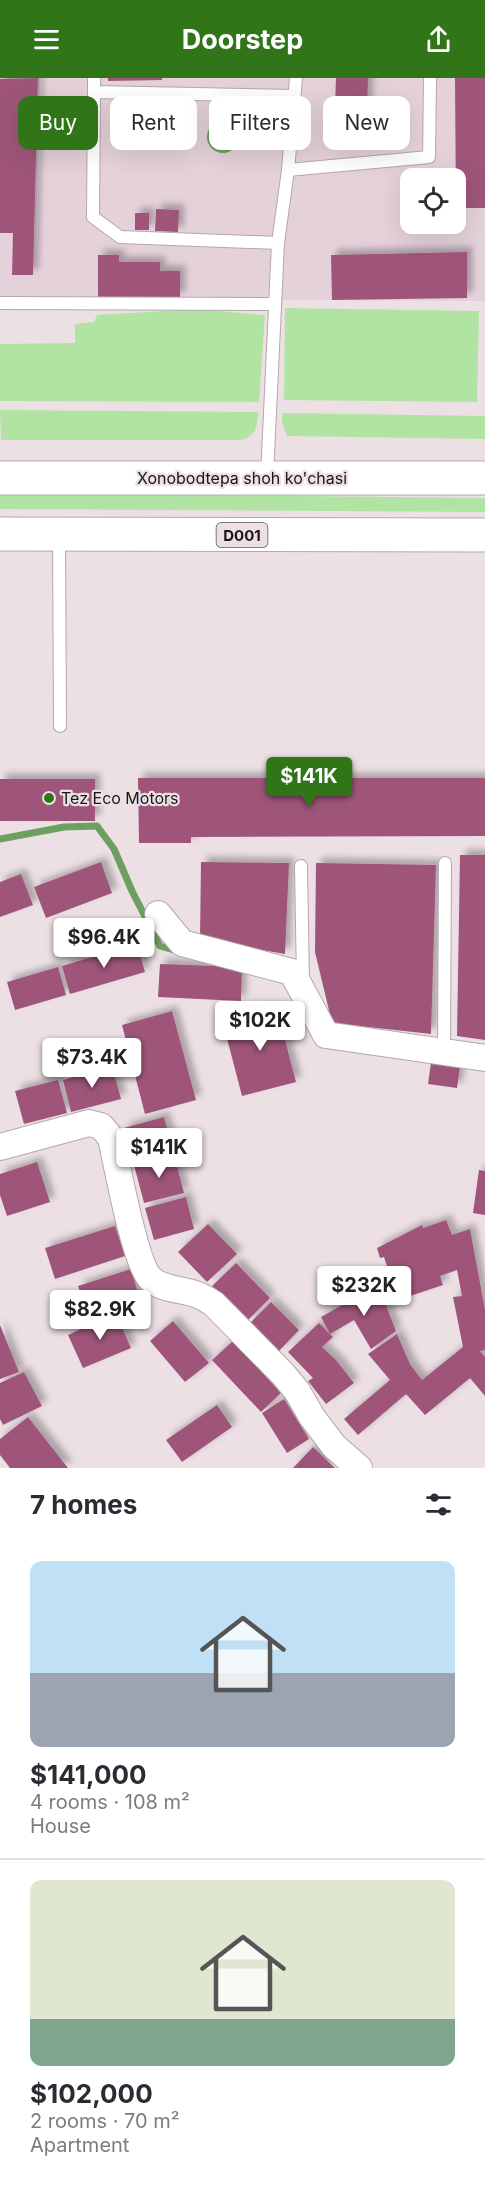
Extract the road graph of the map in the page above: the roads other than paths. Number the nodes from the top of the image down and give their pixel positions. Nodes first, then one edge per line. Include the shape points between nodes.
1 (94, 78) edge
2 (296, 78) edge
3 (430, 78) edge
4 (94, 92) junction
5 (294, 96) joint
6 (290, 150) edge
7 (288, 170) junction
8 (278, 243) junction
9 (0, 303) edge
10 (275, 304) junction
11 (0, 478) edge
12 (267, 478) junction
13 (485, 478) edge
14 (0, 534) edge
15 (59, 534) junction
16 (485, 535) edge
17 (60, 726) dead end
18 (445, 863) dead end
19 (301, 866) dead end
20 (158, 914) dead end
21 (304, 993) junction
22 (444, 1052) junction
23 (485, 1058) edge
24 (0, 1147) edge
25 (359, 1468) edge

1 - 4 lane
2 - 5 lane
3 - 7 lane via 429,157
4 - 5 lane
4 - 8 lane via 93,217 120,237
6 - 7 lane
7 - 8 lane
8 - 10 lane
9 - 10 lane
10 - 12 lane
11 - 12 highway, Xonobodtepa shoh ko'chasi
12 - 13 highway, Xonobodtepa shoh ko'chasi
14 - 15 highway, D001
15 - 16 highway, D001
15 - 17 lane
18 - 22 lane
19 - 21 lane
20 - 21 street via 182,943 292,972
21 - 22 street via 326,1035
22 - 23 street
24 - 25 street via 89,1124 101,1126 111,1138 132,1233 151,1280 201,1295 214,1304 282,1373 334,1446

